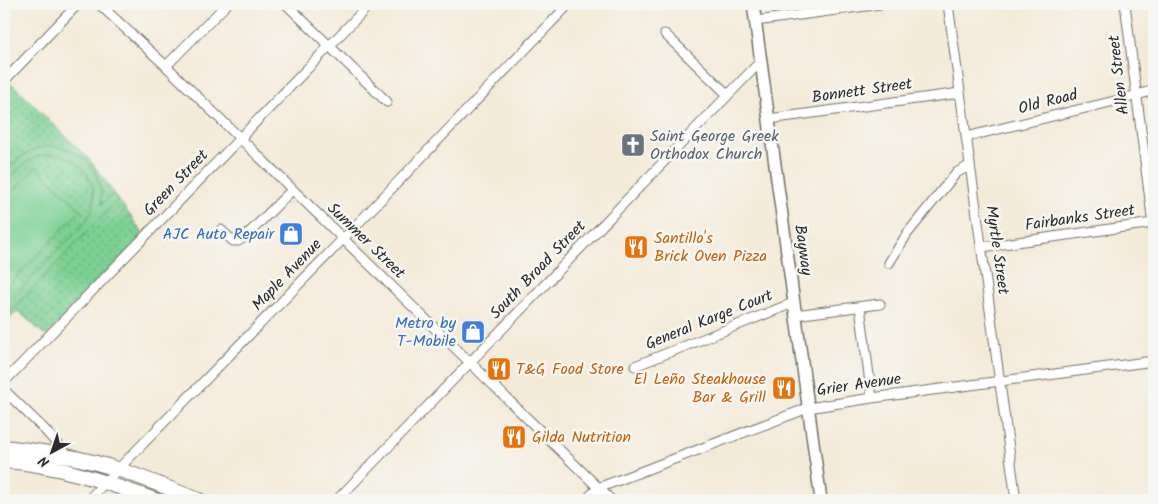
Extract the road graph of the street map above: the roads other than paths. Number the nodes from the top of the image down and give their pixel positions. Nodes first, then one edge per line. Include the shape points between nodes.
1 (78, 4) edge
2 (98, 4) edge
3 (226, 4) edge
4 (286, 4) edge
5 (370, 4) edge
6 (569, 4) edge
7 (753, 4) edge
8 (880, 4) edge
9 (948, 4) edge
10 (1125, 4) edge
11 (756, 21) junction
12 (664, 34) dead end
13 (330, 46) junction
14 (761, 61) junction
15 (166, 66) junction
16 (4, 81) edge
17 (1154, 90) edge
18 (960, 93) junction
19 (1136, 94) junction
20 (728, 95) junction
21 (387, 102) dead end
22 (769, 120) junction
23 (966, 138) junction
24 (239, 139) junction
25 (970, 166) junction
26 (292, 190) junction
27 (1153, 213) edge
28 (1154, 228) edge
29 (221, 230) dead end
30 (343, 239) junction
31 (982, 247) junction
32 (889, 263) dead end
33 (793, 303) junction
34 (880, 304) dead end
35 (860, 307) junction
36 (795, 315) junction
37 (470, 362) junction
38 (1154, 362) edge
39 (636, 366) dead end
40 (999, 381) junction
41 (4, 382) edge
42 (4, 390) edge
43 (872, 398) junction
44 (808, 408) junction
45 (4, 447) edge
46 (69, 456) junction
47 (4, 461) edge
48 (118, 469) junction
49 (106, 482) junction
50 (598, 488) junction
51 (88, 500) edge
52 (155, 500) edge
53 (200, 500) edge
54 (337, 500) edge
55 (586, 500) edge
56 (611, 500) edge
57 (821, 500) edge
58 (1016, 500) edge

1 - 16 street
2 - 15 street, Summer Street
3 - 15 street
4 - 13 street
5 - 13 street, Green Street
6 - 30 street, Maple Avenue
7 - 11 main road, Bayway
8 - 11 street
9 - 18 street, Myrtle Street
10 - 19 street, Allen Street
11 - 14 main road, Bayway
12 - 20 street
13 - 21 street
13 - 24 street, Green Street
14 - 20 street, South Broad Street
14 - 22 main road, Bayway
15 - 24 street, Summer Street
17 - 19 street, Old Road
18 - 22 street, Bonnett Street
18 - 23 street, Myrtle Street
19 - 23 street, Old Road
19 - 27 street, Allen Street
20 - 37 street, South Broad Street
22 - 33 main road, Bayway
23 - 25 street, Myrtle Street
24 - 26 street, Summer Street
24 - 41 street, Green Street
25 - 31 street, Myrtle Street
25 - 32 street via 956,173 907,234
26 - 29 street via 238,241 233,241
26 - 30 street, Summer Street
27 - 28 street, Allen Street
28 - 31 street, Fairbanks Street
30 - 37 street, Summer Street
30 - 48 street, Maple Avenue
31 - 40 street, Myrtle Street
33 - 36 main road, Bayway
33 - 39 street, General Karge Court
34 - 35 street
35 - 36 street
35 - 43 street
36 - 44 main road, Bayway
37 - 50 street, Summer Street
37 - 54 street, South Broad Street
38 - 40 street, Grier Avenue
40 - 43 street, Grier Avenue
40 - 58 street, Myrtle Street
42 - 46 street
43 - 44 street, Grier Avenue
44 - 50 street, Grier Avenue
44 - 57 main road, Bayway
45 - 46 highway
46 - 48 highway
47 - 49 highway via 63,470
48 - 49 street, Maple Avenue
48 - 53 highway
49 - 51 street, Maple Avenue
49 - 52 highway
50 - 55 street, Grier Avenue
50 - 56 street, Summer Street

